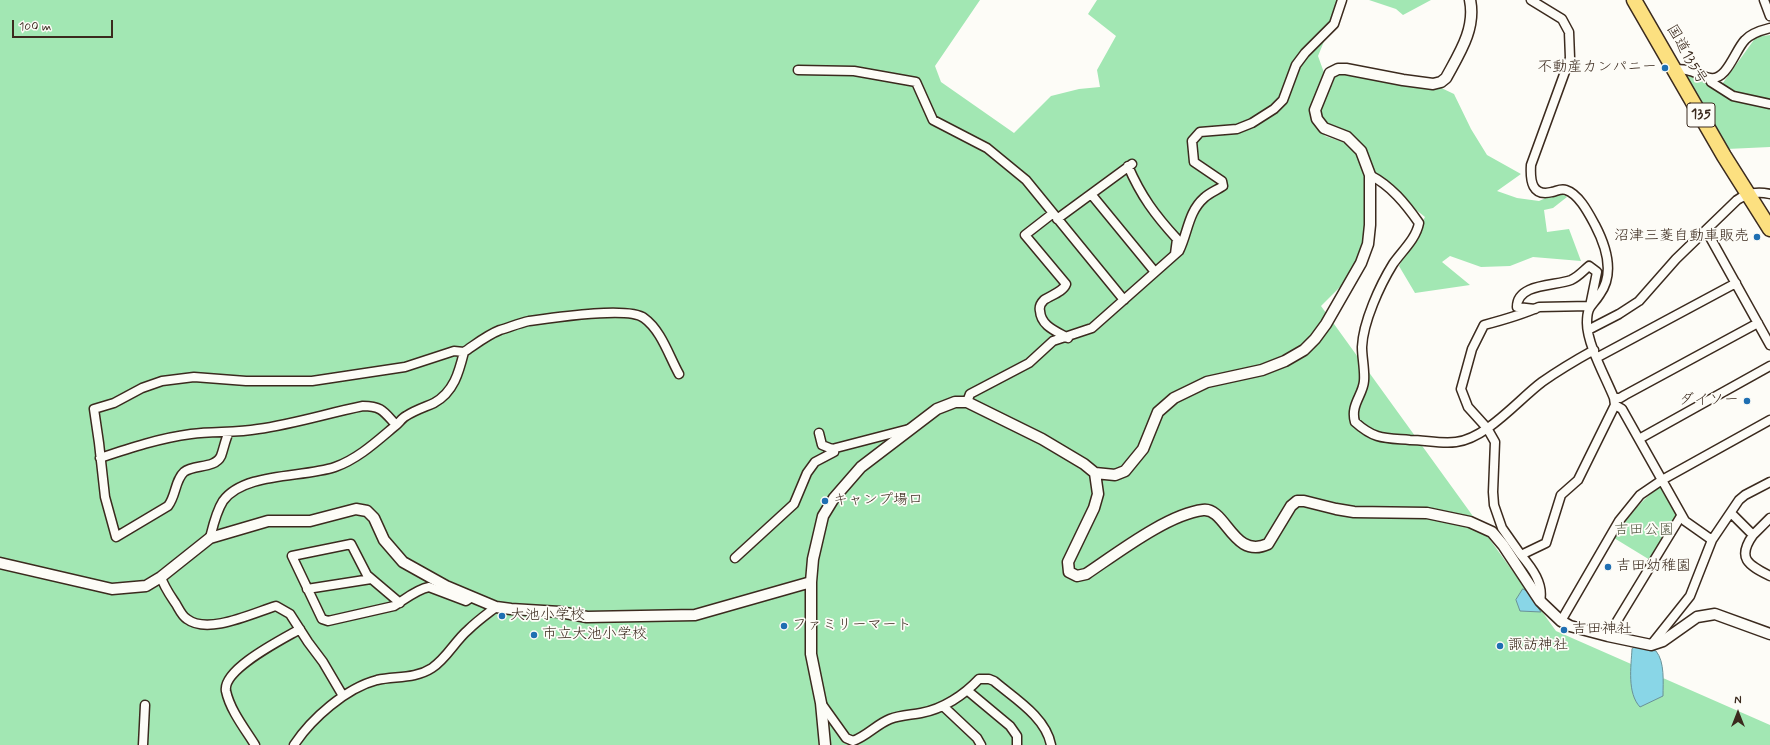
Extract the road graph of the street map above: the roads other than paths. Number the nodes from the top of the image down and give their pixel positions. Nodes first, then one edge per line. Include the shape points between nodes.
1 (1342, 0) edge
2 (1470, 0) edge
3 (1531, 0) edge
4 (1634, 0) edge
5 (1764, 0) edge
6 (1770, 16) edge
7 (1770, 28) edge
8 (1674, 68) junction
9 (798, 70) dead end
10 (1709, 78) junction
11 (1770, 104) edge
12 (1370, 175) junction
13 (1092, 194) junction
14 (1748, 194) junction
15 (1770, 194) edge
16 (1055, 216) junction
17 (1770, 229) edge
18 (1706, 230) junction
19 (1175, 255) junction
20 (1155, 272) junction
21 (1736, 283) junction
22 (1124, 300) junction
23 (1590, 306) junction
24 (1535, 309) junction
25 (1758, 322) junction
26 (1588, 330) junction
27 (1068, 338) junction
28 (1770, 345) edge
29 (464, 352) junction
30 (1596, 354) junction
31 (1770, 366) edge
32 (679, 374) dead end
33 (1615, 401) junction
34 (967, 402) junction
35 (1770, 420) edge
36 (396, 425) junction
37 (910, 428) junction
38 (1487, 428) junction
39 (229, 432) junction
40 (819, 433) dead end
41 (1639, 439) junction
42 (832, 449) junction
43 (100, 458) junction
44 (1095, 473) junction
45 (1662, 480) junction
46 (1770, 482) edge
47 (1731, 513) junction
48 (1681, 516) junction
49 (1770, 518) edge
50 (1752, 535) junction
51 (210, 538) junction
52 (1712, 540) junction
53 (1522, 555) junction
54 (735, 558) dead end
55 (0, 563) edge
56 (1770, 576) edge
57 (161, 577) junction
58 (371, 579) junction
59 (811, 582) junction
60 (307, 589) junction
61 (472, 597) junction
62 (1540, 601) junction
63 (400, 603) junction
64 (496, 606) junction
65 (1561, 621) junction
66 (300, 629) junction
67 (1770, 634) edge
68 (1608, 636) junction
69 (1651, 645) junction
70 (968, 691) junction
71 (343, 696) junction
72 (821, 703) junction
73 (145, 705) dead end
74 (943, 706) junction
75 (143, 745) edge
76 (255, 745) edge
77 (294, 745) edge
78 (825, 745) edge
79 (981, 745) edge
80 (1017, 745) edge
81 (1051, 745) edge

1 - 19 street via 1334,24 1296,65 1283,100 1274,109 1237,129 1200,132 1192,141 1194,162 1222,181 1223,186 1204,197 1199,203 1189,218 1184,242
2 - 12 street via 1470,26 1466,38 1446,78 1440,82 1433,84 1404,80 1346,68 1330,73 1315,110 1316,119 1324,128 1347,137 1361,151
3 - 23 street via 1562,19 1568,32 1570,58 1531,165 1531,180 1536,190 1544,194 1564,189 1574,194 1596,226 1609,265 1601,293
4 - 8 highway, 国道135号 / 135
5 - 6 street
7 - 10 street via 1746,38 1727,70 1717,77
8 - 10 street via 1689,70
8 - 14 highway, 国道135号 / 135
9 - 16 street via 854,71 916,82 933,120 987,148 1026,180
10 - 11 street via 1733,96
12 - 38 street via 1383,182 1419,222 1409,243 1393,265 1365,323 1362,346 1364,382 1355,405 1355,422 1381,438 1448,442 1466,439
12 - 44 street via 1368,244 1361,263 1315,339 1304,350 1285,361 1262,370 1207,382 1174,398 1158,412 1144,449 1124,471 1115,475
13 - 16 street
13 - 19 street via 1130,165 1138,188 1177,239
13 - 20 street
14 - 15 street
14 - 17 highway, 国道135号 / 135
14 - 18 street via 1737,200
16 - 22 street
16 - 27 street via 1025,235 1066,284 1042,302 1039,309 1040,318 1047,326
18 - 21 street
18 - 26 street via 1630,308
19 - 20 street
20 - 22 street
21 - 25 street
21 - 30 street
22 - 27 street via 1092,328
23 - 24 street
23 - 24 street via 1597,272 1589,266 1572,280 1527,291 1517,307
23 - 26 street
24 - 38 street via 1484,325 1472,349 1460,389 1468,407
25 - 28 street
25 - 33 street
26 - 30 street
27 - 34 street via 1053,342 1028,363 970,394
29 - 32 street via 488,336 528,322 600,313 628,313 643,317 653,326
29 - 36 street via 451,389 436,402 406,416
29 - 43 street via 454,351 405,367 312,381 246,381 194,377 162,381 114,403 94,409
30 - 33 street
30 - 38 street via 1542,382
31 - 41 street
33 - 41 street
33 - 53 street via 1578,480 1561,495 1546,543
34 - 37 street via 955,402 937,409
34 - 44 street via 1042,439
35 - 45 street
36 - 39 street via 375,406 363,406 277,426
36 - 51 street via 356,457 335,467 244,485 224,501 215,518
37 - 42 street
37 - 59 street via 861,468 834,498 823,516 813,559
38 - 53 street via 1495,442 1494,505 1502,528
39 - 43 street via 192,433
39 - 43 street via 220,457 215,462 185,470 173,501 168,506 116,537 105,497
40 - 42 street via 822,445
41 - 45 street
42 - 54 street via 834,452 815,462 807,472 794,504
44 - 62 street via 1098,494 1094,508 1068,562 1069,572 1077,576 1086,574 1163,524 1204,510 1217,515 1240,542 1255,547 1262,546 1268,544 1291,506 1297,501 1304,501 1354,512 1427,513 1482,527 1492,532 1503,545
45 - 48 street
45 - 65 street via 1640,496 1619,521
46 - 47 street via 1745,495
47 - 50 street
47 - 52 street
48 - 52 street via 1686,523
48 - 68 street
49 - 50 street
50 - 56 street via 1745,549 1745,558 1749,564
51 - 57 street
51 - 61 street via 268,521 310,522 356,509 366,511 374,518 384,540 403,562
52 - 69 street via 1691,595
53 - 62 street via 1536,577
55 - 57 street via 112,589 146,586
57 - 66 street via 163,585 185,618 193,623 217,624 276,606 290,614
58 - 60 street
58 - 60 street via 351,544 292,556
58 - 63 street
59 - 64 street via 695,615 586,617
59 - 72 street via 811,654
60 - 63 street via 322,619 328,621
61 - 63 street via 466,601 424,587
61 - 64 street
62 - 65 street
64 - 71 street via 467,630 441,660 418,676 376,680
65 - 68 street via 1570,626
66 - 71 street
66 - 76 street via 234,671 229,679 226,689 229,701
67 - 69 street via 1710,614 1697,617 1663,641
68 - 69 street
70 - 74 street
70 - 80 street via 1010,726 1017,736
70 - 81 street via 979,679 994,680 1043,725 1049,734
71 - 77 street via 316,720
72 - 74 street via 846,738 853,741 889,719
72 - 78 street
73 - 75 street
74 - 79 street via 977,738

